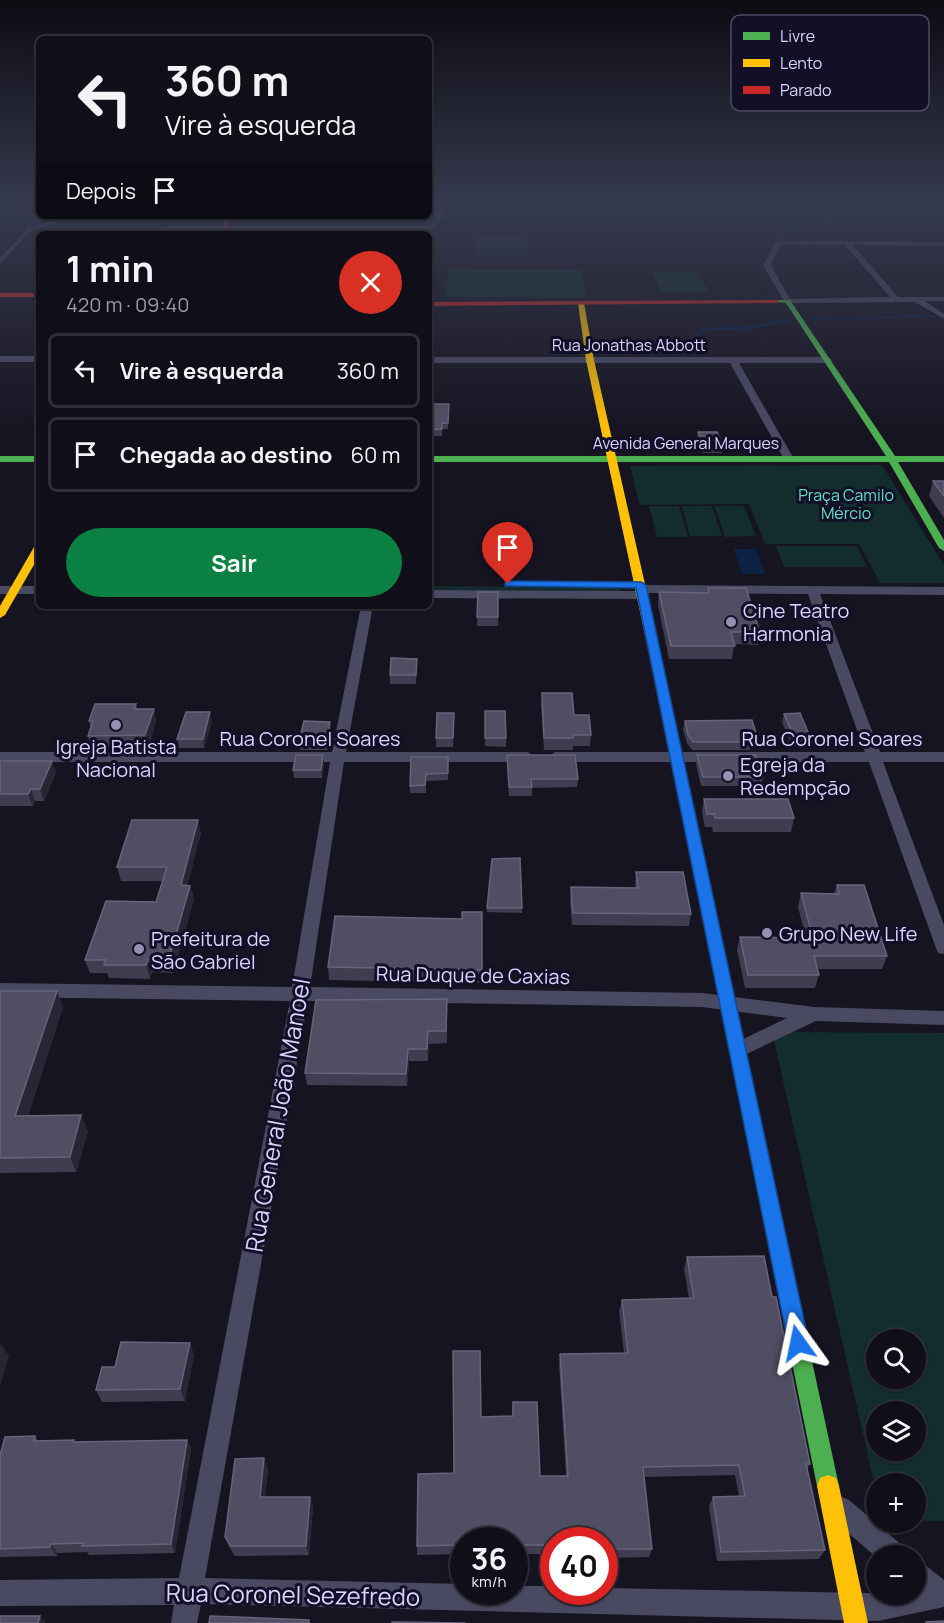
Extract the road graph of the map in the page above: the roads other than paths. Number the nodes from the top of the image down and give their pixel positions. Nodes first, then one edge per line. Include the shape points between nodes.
1 (776, 280) edge
2 (878, 280) edge
3 (0, 295) edge
4 (36, 295) edge
5 (895, 299) junction
6 (916, 299) junction
7 (944, 299) edge
8 (788, 301) junction
9 (581, 303) junction
10 (432, 304) edge
11 (944, 317) edge
12 (0, 359) edge
13 (36, 359) edge
14 (432, 360) edge
15 (590, 360) junction
16 (733, 360) junction
17 (828, 360) junction
18 (0, 459) edge
19 (36, 459) edge
20 (432, 459) edge
21 (612, 459) junction
22 (789, 459) junction
23 (892, 459) junction
24 (944, 459) edge
25 (944, 548) edge
26 (36, 552) edge
27 (0, 580) edge
28 (36, 582) edge
29 (432, 584) edge
30 (17, 585) junction
31 (36, 589) edge
32 (0, 590) edge
33 (642, 590) junction
34 (813, 590) junction
35 (944, 591) edge
36 (432, 594) edge
37 (366, 609) edge
38 (0, 615) edge
39 (0, 757) edge
40 (338, 757) junction
41 (676, 757) junction
42 (874, 757) junction
43 (944, 757) edge
44 (944, 948) edge
45 (0, 990) edge
46 (300, 995) junction
47 (727, 1002) junction
48 (815, 1014) junction
49 (944, 1018) edge
50 (738, 1050) junction
51 (831, 1501) junction
52 (882, 1545) edge
53 (926, 1582) edge
54 (190, 1590) junction
55 (0, 1593) edge
56 (943, 1595) edge
57 (854, 1616) edge
58 (184, 1623) edge

1 - 8 street
2 - 5 street
3 - 4 street
5 - 6 street
5 - 8 street
6 - 7 street
6 - 11 street
8 - 9 street
8 - 17 street
9 - 10 street
9 - 15 street
12 - 13 street
14 - 15 street, Rua Jonathas Abbott
15 - 16 street, Rua Jonathas Abbott
15 - 21 street
16 - 17 street, Rua Jonathas Abbott
16 - 22 street
17 - 23 street
18 - 19 street
20 - 21 street, Avenida General Marques
21 - 22 street, Avenida General Marques
21 - 33 street
22 - 23 street, Avenida General Marques
23 - 24 street, Avenida General Marques
23 - 25 street
26 - 30 street
27 - 30 street
28 - 30 street
29 - 33 street
30 - 31 street
30 - 32 street
30 - 38 street
33 - 34 street
33 - 36 street
33 - 41 street
34 - 35 street
34 - 42 street
37 - 40 street, Rua General João Manoel
39 - 40 street, Rua Coronel Soares
40 - 41 street, Rua Coronel Soares
40 - 46 street, Rua General João Manoel
41 - 42 street, Rua Coronel Soares
41 - 47 street
42 - 43 street, Rua Coronel Soares
42 - 44 street
45 - 46 street, Rua Duque de Caxias
46 - 47 street, Rua Duque de Caxias
46 - 54 street, Rua General João Manoel
47 - 48 street, Rua Duque de Caxias
47 - 50 street
48 - 49 street, Rua Duque de Caxias
48 - 50 street
50 - 51 street
51 - 52 street
51 - 57 street
53 - 56 street
54 - 55 street, Rua Coronel Sezefredo
54 - 57 street, Rua Coronel Sezefredo via 837,1606
54 - 58 street, Rua General João Manoel
56 - 57 street, Rua Coronel Sezefredo

